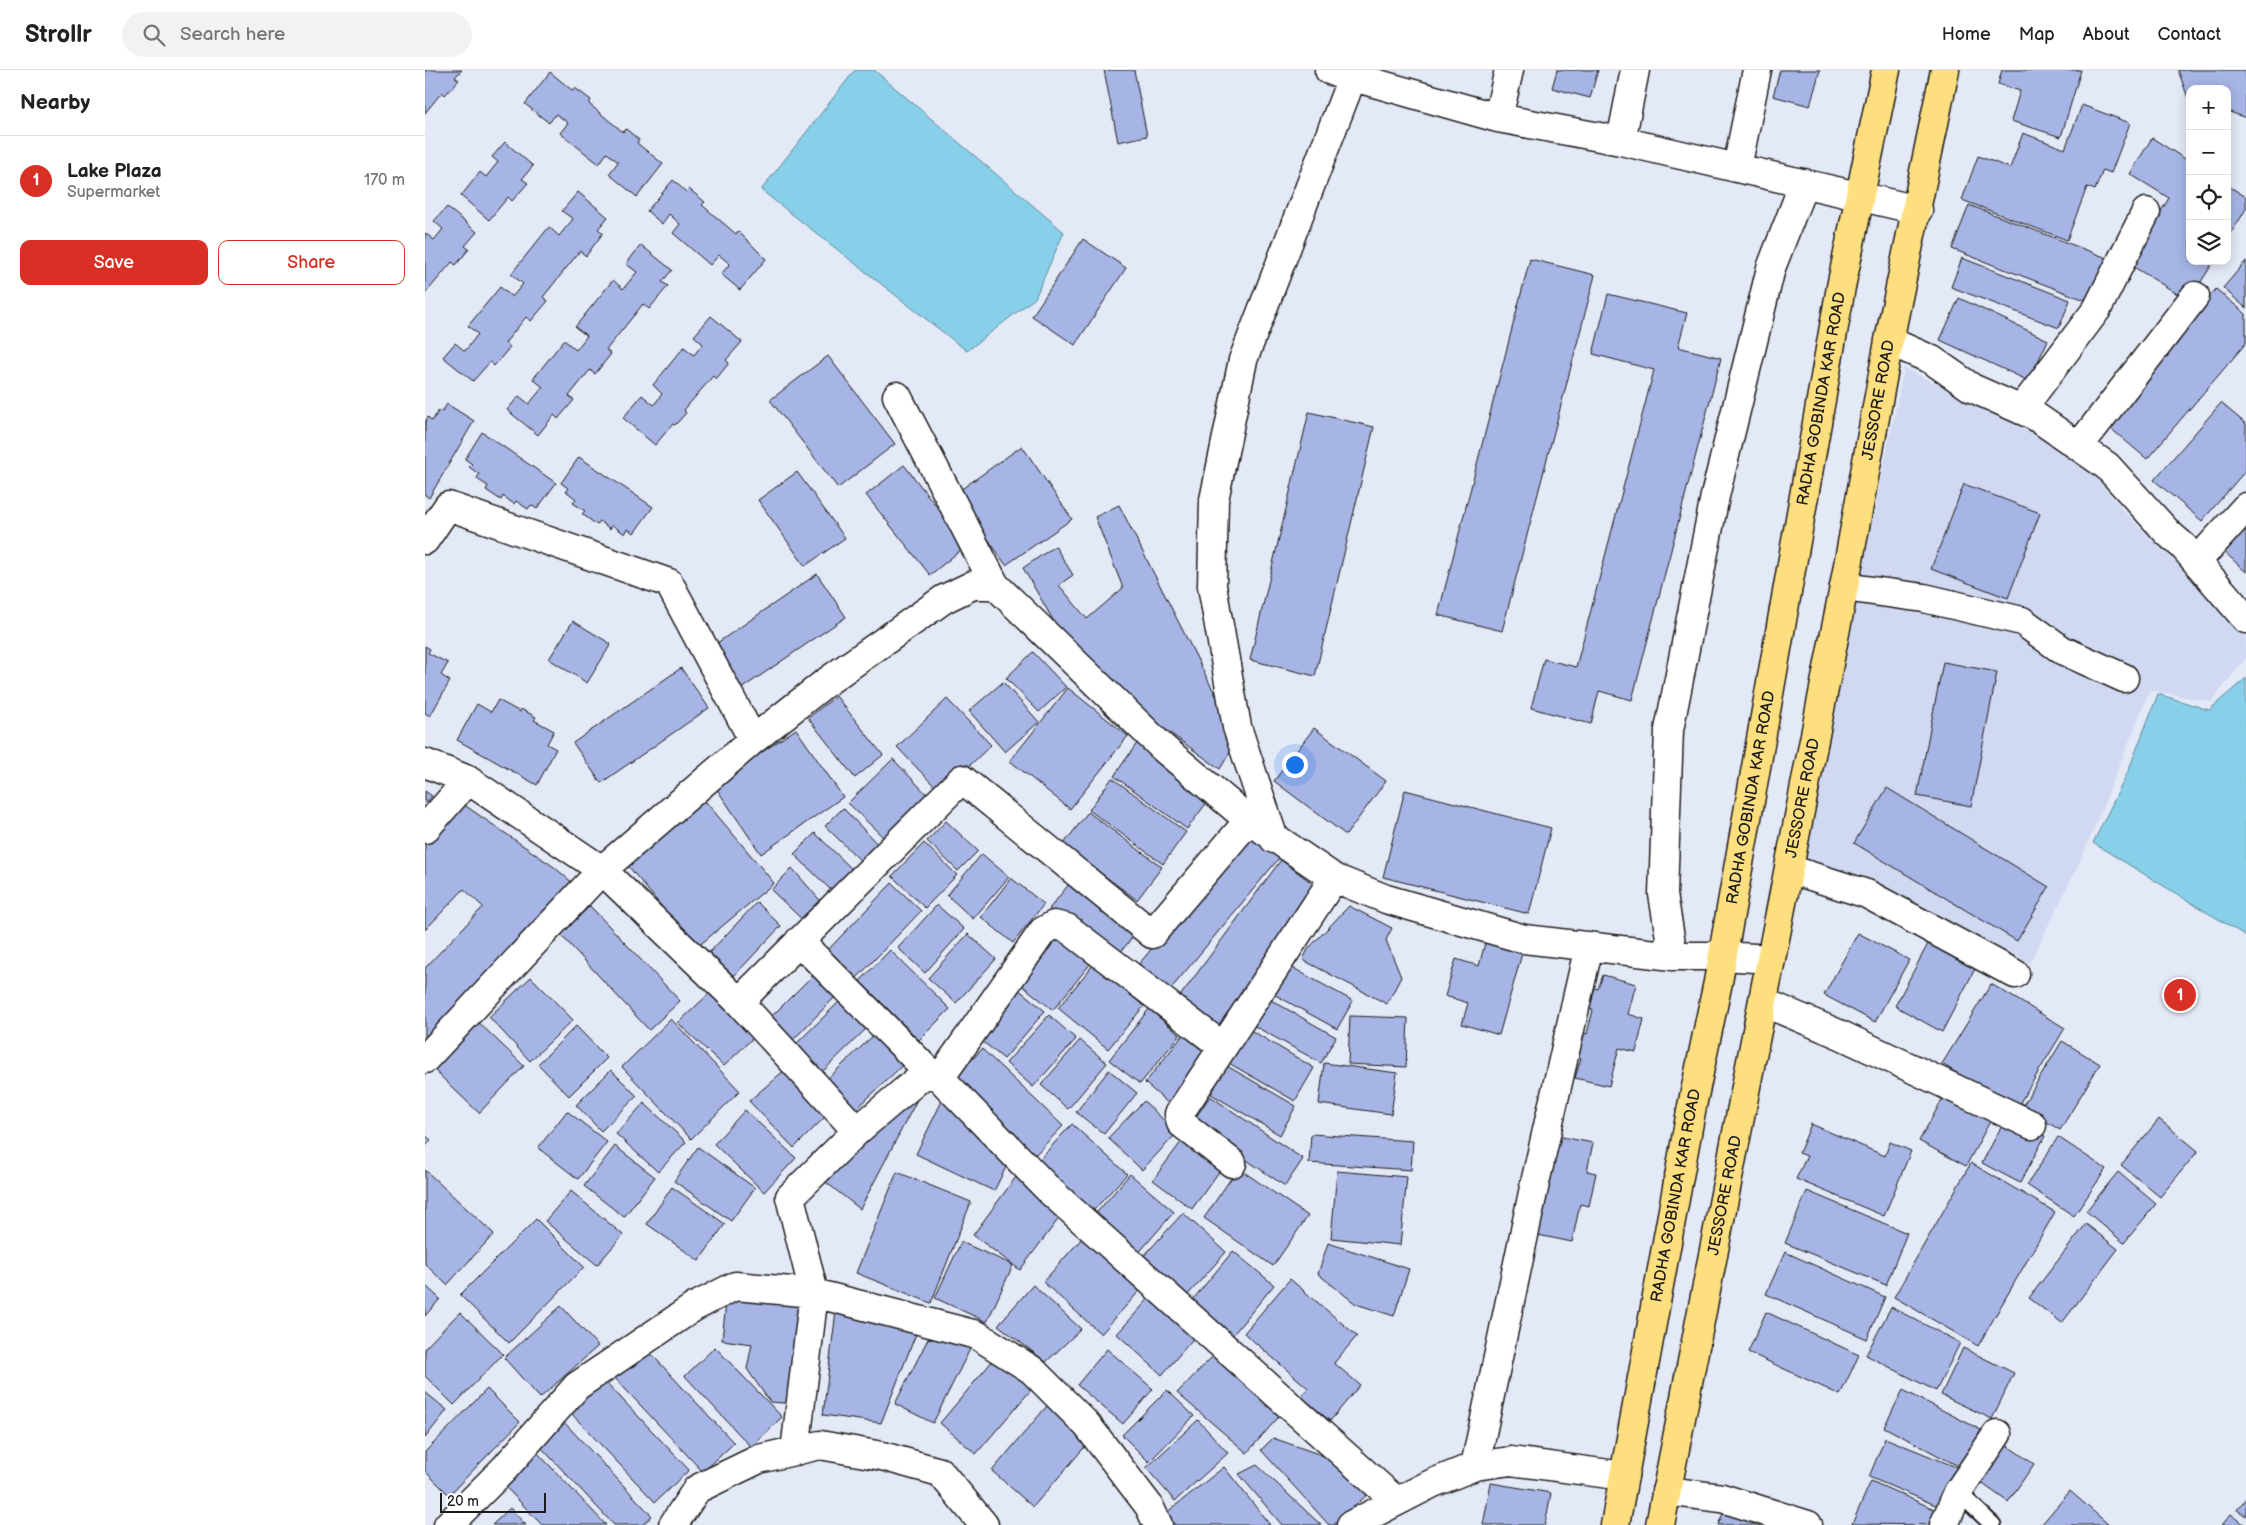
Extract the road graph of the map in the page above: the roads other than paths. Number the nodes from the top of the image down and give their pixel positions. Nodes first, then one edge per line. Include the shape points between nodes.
1 (1509, 70) edge
2 (1635, 70) edge
3 (1757, 70) edge
4 (1885, 70) edge
5 (1945, 70) edge
6 (1346, 72) edge
7 (1498, 118) junction
8 (1621, 141) junction
9 (1737, 168) junction
10 (1804, 183) junction
11 (1860, 196) junction
12 (1918, 210) junction
13 (2146, 212) dead end
14 (2195, 296) dead end
15 (1889, 341) junction
16 (897, 396) dead end
17 (2021, 410) junction
18 (2080, 445) junction
19 (2246, 507) edge
20 (425, 540) edge
21 (2197, 562) junction
22 (995, 585) junction
23 (1844, 587) junction
24 (2246, 618) edge
25 (2124, 678) dead end
26 (753, 740) junction
27 (425, 762) edge
28 (467, 780) junction
29 (1249, 820) junction
30 (425, 828) edge
31 (1274, 839) junction
32 (1789, 869) junction
33 (602, 870) junction
34 (1334, 878) junction
35 (799, 942) junction
36 (1589, 946) junction
37 (1673, 956) junction
38 (1722, 956) junction
39 (1771, 959) junction
40 (2015, 974) dead end
41 (739, 1002) junction
42 (1763, 1002) junction
43 (1222, 1046) junction
44 (425, 1059) edge
45 (934, 1074) junction
46 (2032, 1125) dead end
47 (857, 1131) junction
48 (1232, 1163) dead end
49 (814, 1293) junction
50 (1997, 1434) dead end
51 (795, 1450) junction
52 (1475, 1466) junction
53 (1624, 1476) junction
54 (1666, 1491) junction
55 (1959, 1492) junction
56 (1396, 1501) junction
57 (448, 1525) edge
58 (673, 1525) edge
59 (984, 1525) edge
60 (1158, 1525) edge
61 (1351, 1525) edge
62 (1615, 1525) edge
63 (1660, 1525) edge
64 (1808, 1525) edge
65 (1943, 1525) edge
66 (1993, 1525) edge

1 - 7 street
2 - 8 street
3 - 9 street
4 - 11 main road, RADHA GOBINDA KAR ROAD
5 - 12 main road, JESSORE ROAD
6 - 7 street
6 - 31 street via 1243,360 1214,500 1212,586 1237,727
7 - 8 street
8 - 9 street
9 - 10 street
10 - 11 street
10 - 37 street via 1771,268 1724,458 1669,730 1663,894
11 - 12 street
11 - 38 main road, RADHA GOBINDA KAR ROAD
12 - 15 main road, JESSORE ROAD
13 - 17 street via 2097,309
14 - 18 street
15 - 17 street via 1932,360 1972,388
15 - 23 main road, JESSORE ROAD
16 - 22 street
17 - 18 street
18 - 21 street via 2107,466
19 - 21 street
20 - 26 street via 448,506 669,583
21 - 24 street
22 - 26 street via 973,585 944,599 825,683
22 - 29 street via 1163,748
23 - 25 street via 1924,598 2022,621 2062,650
23 - 32 main road, JESSORE ROAD
26 - 33 street
27 - 28 street
28 - 30 street
28 - 33 street
29 - 31 street
29 - 35 street via 1152,934 962,779
31 - 34 street
32 - 39 main road, JESSORE ROAD
32 - 40 street via 1867,894
33 - 41 street
33 - 44 street
34 - 36 street via 1386,899 1524,939
34 - 43 street
35 - 41 street
35 - 45 street
36 - 37 street
36 - 52 street
37 - 38 street
38 - 39 street
38 - 53 main road, RADHA GOBINDA KAR ROAD
39 - 42 main road, JESSORE ROAD
41 - 47 street
42 - 46 street
42 - 54 main road, JESSORE ROAD
43 - 45 street via 1067,928 1055,925 1043,931
43 - 48 street via 1179,1114 1181,1123
45 - 47 street
45 - 56 street via 1049,1191
47 - 49 street via 790,1197
49 - 51 street
49 - 57 street via 735,1286 694,1307 577,1386 504,1469
49 - 60 street via 977,1336 1032,1370 1087,1425 1149,1506
50 - 55 street
51 - 58 street via 759,1459 697,1489
51 - 59 street via 819,1445 882,1456 940,1472
52 - 53 street via 1511,1461
52 - 56 street
53 - 62 main road, RADHA GOBINDA KAR ROAD
54 - 63 main road, JESSORE ROAD
54 - 64 street via 1721,1498
55 - 65 street
55 - 66 lane
56 - 61 street

